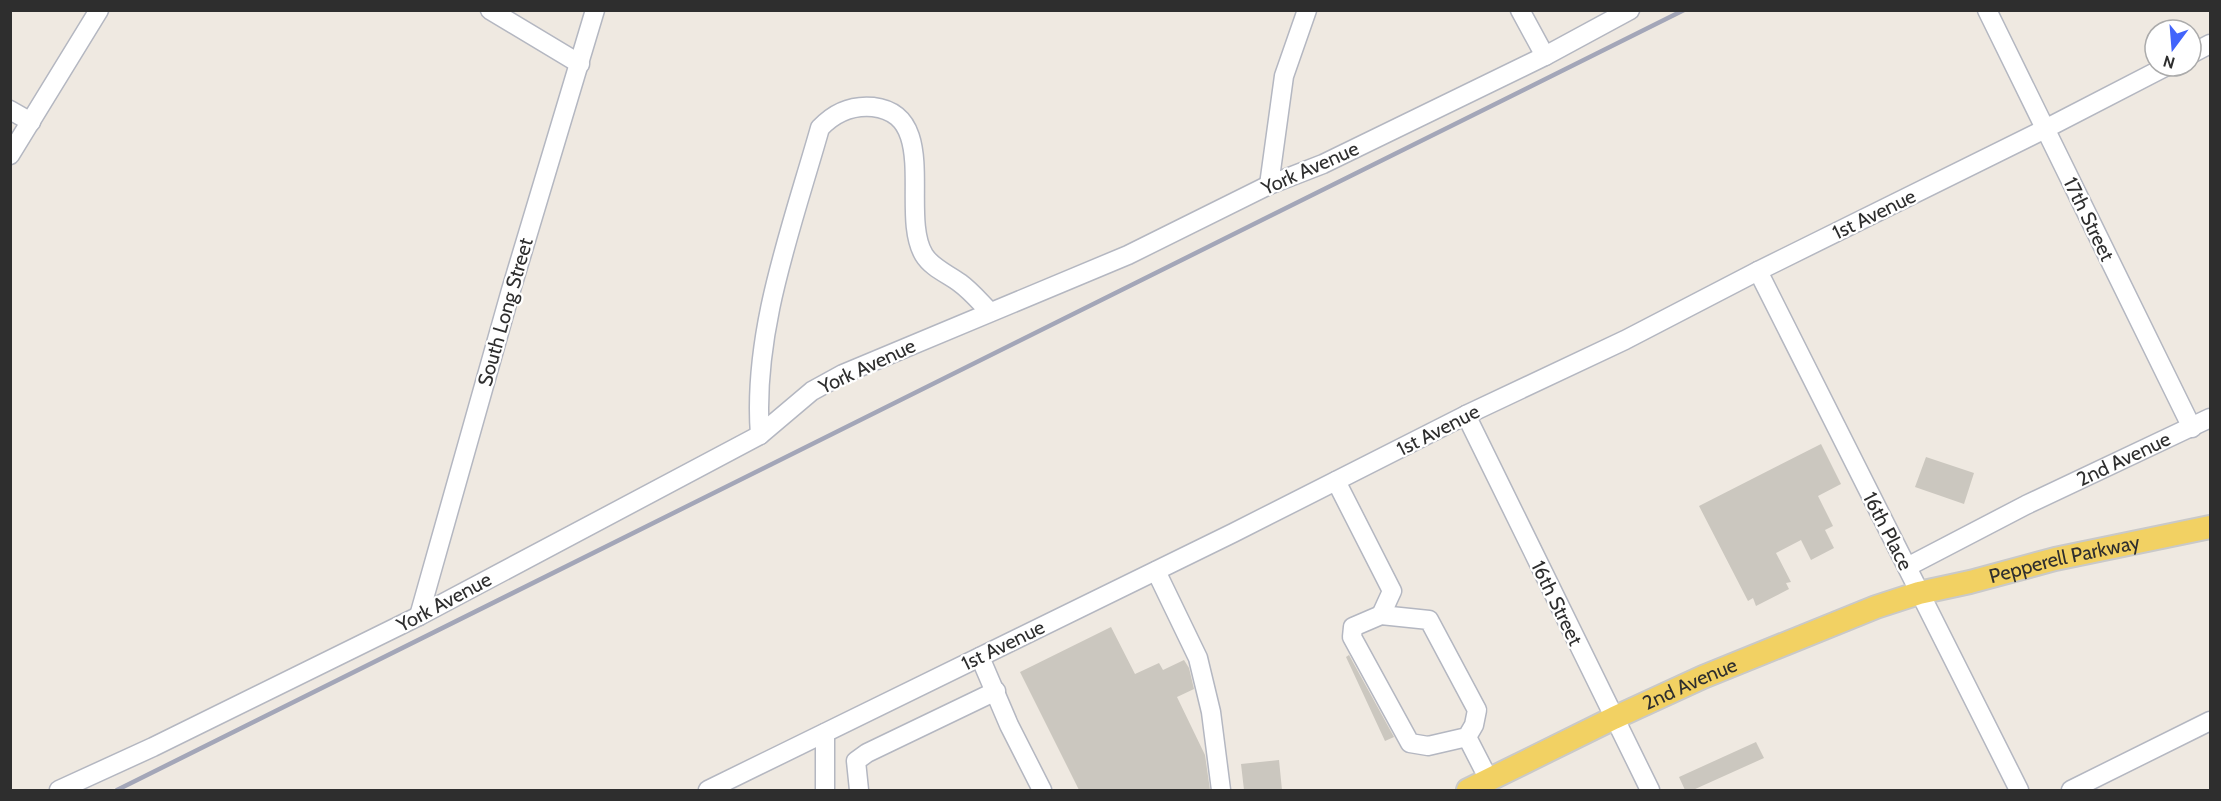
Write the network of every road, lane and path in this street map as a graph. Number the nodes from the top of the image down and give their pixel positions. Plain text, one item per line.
1 (99, 10) edge
2 (490, 10) edge
3 (595, 10) edge
4 (1307, 10) edge
5 (1520, 10) edge
6 (1630, 10) edge
7 (1987, 10) edge
8 (1545, 56) junction
9 (580, 64) junction
10 (2144, 78) edge
11 (10, 110) edge
12 (31, 122) junction
13 (2045, 129) junction
14 (10, 155) edge
15 (1269, 185) junction
16 (1758, 271) junction
17 (990, 312) junction
18 (1466, 415) junction
19 (2211, 418) edge
20 (2192, 428) junction
21 (760, 435) junction
22 (1336, 481) junction
23 (2211, 526) edge
24 (1906, 567) junction
25 (1156, 571) junction
26 (1919, 593) junction
27 (1382, 615) junction
28 (419, 616) junction
29 (980, 657) junction
30 (996, 691) junction
31 (1614, 718) junction
32 (2211, 721) edge
33 (825, 733) junction
34 (1467, 737) junction
35 (1489, 780) junction
36 (59, 790) edge
37 (708, 790) edge
38 (825, 790) edge
39 (859, 790) edge
40 (1042, 790) edge
41 (1221, 790) edge
42 (1468, 790) edge
43 (1650, 790) edge
44 (2019, 790) edge
45 (2071, 790) edge

1 - 12 street
2 - 9 street
3 - 9 street, South Long Street
4 - 15 street
5 - 8 street
6 - 8 street, York Avenue
7 - 13 street, 17th Street
8 - 15 street, York Avenue
9 - 28 street, South Long Street
10 - 13 street, 1st Avenue
11 - 12 street
12 - 14 street
13 - 16 street, 1st Avenue
13 - 20 street, 17th Street
15 - 17 street, York Avenue
16 - 18 street, 1st Avenue
16 - 24 street, 16th Place
17 - 21 street, York Avenue
17 - 21 street
18 - 22 street, 1st Avenue
18 - 31 street, 16th Street
19 - 20 street, 2nd Avenue
20 - 24 street, 2nd Avenue
21 - 28 street, York Avenue
22 - 25 street, 1st Avenue
22 - 27 street
23 - 26 main road, Pepperell Parkway
24 - 26 street, 16th Place
25 - 29 street, 1st Avenue
25 - 41 street
26 - 31 main road, 2nd Avenue
26 - 44 street, 16th Place
27 - 34 street
27 - 34 street
28 - 36 street, York Avenue
29 - 30 street
29 - 33 street, 1st Avenue
30 - 39 street
30 - 40 street
31 - 35 main road, 2nd Avenue
31 - 43 street, 16th Street
32 - 45 street
33 - 37 street, 1st Avenue
33 - 38 street
34 - 35 street
35 - 42 main road, 2nd Avenue

